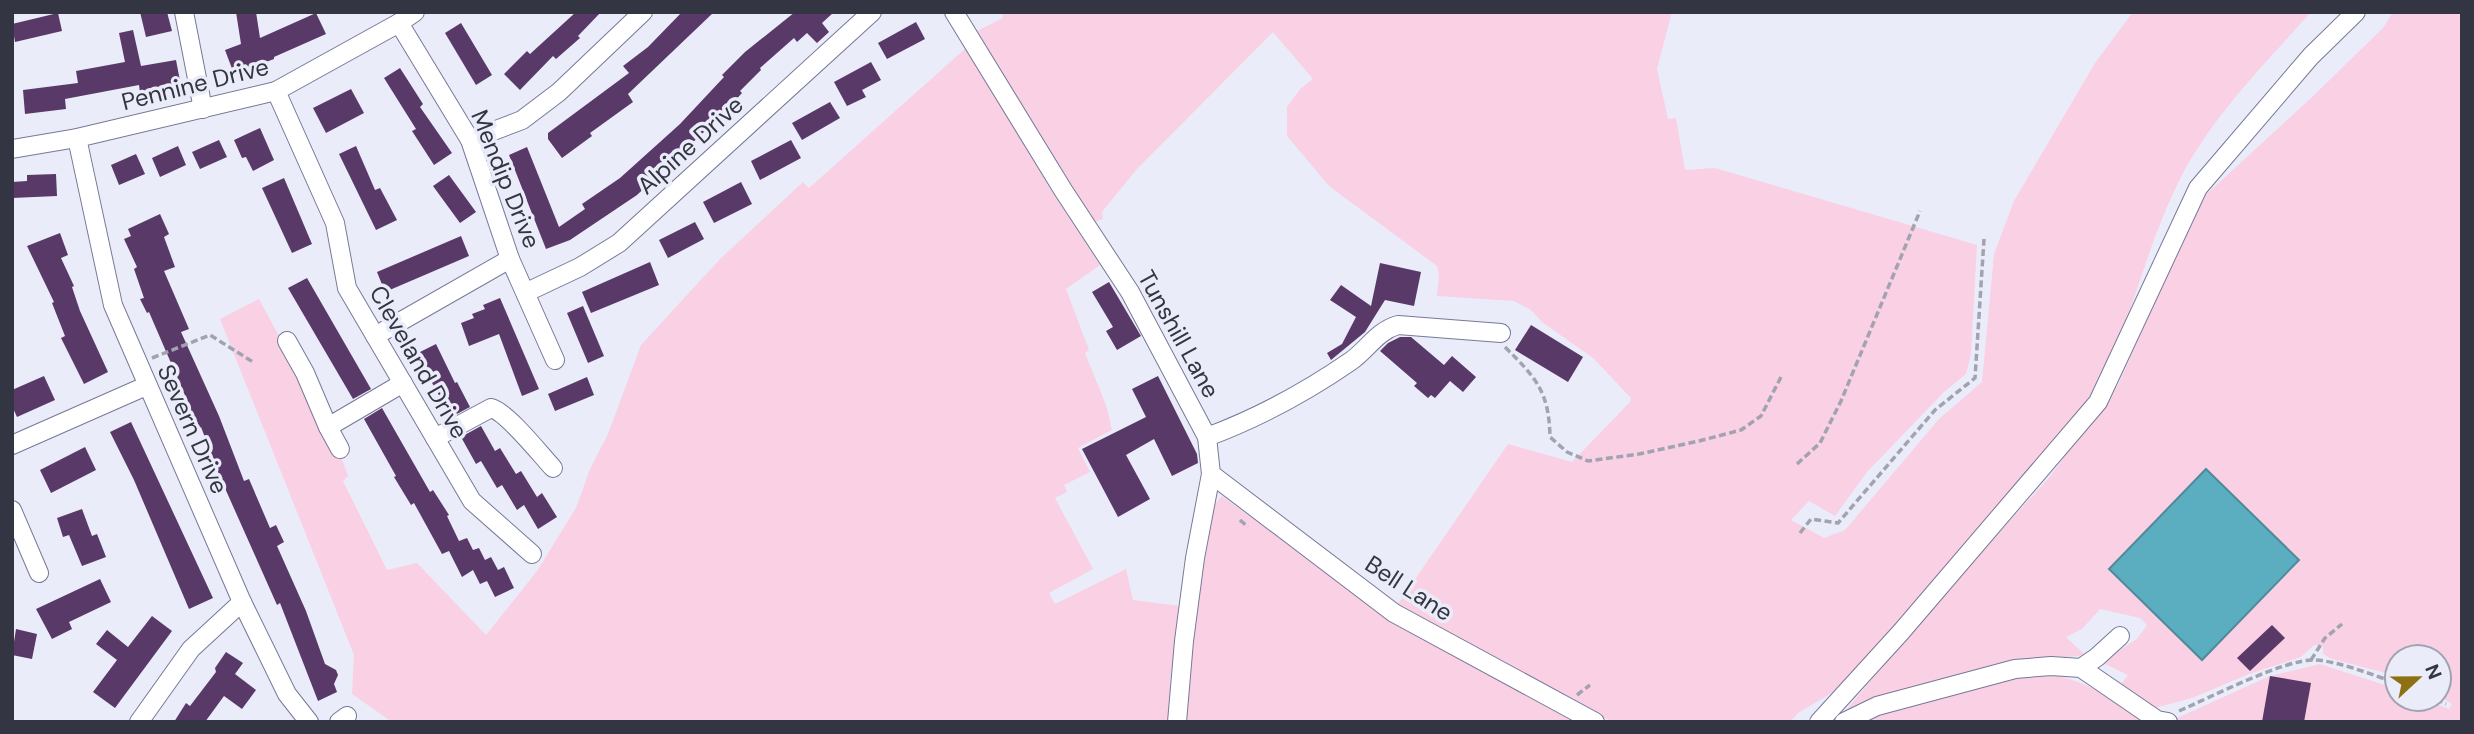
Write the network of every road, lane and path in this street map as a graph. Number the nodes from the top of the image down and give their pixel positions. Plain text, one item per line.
1 (184, 12) edge
2 (415, 12) edge
3 (643, 12) edge
4 (871, 12) edge
5 (954, 12) edge
6 (2356, 12) edge
7 (399, 23) junction
8 (276, 91) junction
9 (204, 109) junction
10 (77, 138) junction
11 (470, 140) junction
12 (12, 149) edge
13 (1920, 211) dead end
14 (1984, 239) dead end
15 (510, 259) junction
16 (527, 292) junction
17 (1496, 333) joint
18 (375, 336) junction
19 (287, 341) dead end
20 (555, 360) dead end
21 (253, 362) dead end
22 (137, 364) junction
23 (1782, 377) dead end
24 (403, 383) junction
25 (146, 386) junction
26 (328, 427) junction
27 (1207, 437) junction
28 (435, 438) junction
29 (12, 445) edge
30 (340, 449) dead end
31 (1797, 464) dead end
32 (553, 468) dead end
33 (1212, 474) junction
34 (12, 510) edge
35 (1800, 533) dead end
36 (532, 554) dead end
37 (39, 573) dead end
38 (242, 602) junction
39 (2342, 624) dead end
40 (2120, 636) dead end
41 (2312, 660) junction
42 (2081, 668) junction
43 (2383, 679) edge
44 (2163, 721) edge
45 (139, 722) edge
46 (309, 722) edge
47 (1177, 722) edge
48 (1595, 722) edge
49 (1819, 722) edge
50 (1844, 722) edge

1 - 9 street
2 - 7 street, Pennine Drive
3 - 11 street
4 - 16 street, Alpine Drive
5 - 27 street, Tunshill Lane
6 - 49 street
7 - 8 street, Pennine Drive
7 - 11 street, Mendip Drive
8 - 9 street, Pennine Drive
8 - 18 street, Cleveland Drive
9 - 10 street, Pennine Drive
10 - 12 street, Pennine Drive
10 - 22 street, Severn Drive
11 - 15 street, Mendip Drive
13 - 31 path
14 - 35 path
15 - 16 street, Mendip Drive
15 - 18 street
16 - 20 street, Mendip Drive
17 - 23 path
17 - 27 street
18 - 24 street, Cleveland Drive
19 - 26 street
21 - 22 path
22 - 25 street, Severn Drive
24 - 26 street
24 - 28 street, Cleveland Drive
25 - 29 street
25 - 38 street, Severn Drive
26 - 30 street
27 - 33 street, Tunshill Lane
28 - 32 street
28 - 36 street, Cleveland Drive
33 - 47 street, Tunshill Lane
33 - 48 street, Bell Lane
34 - 37 street
38 - 45 street
38 - 46 street, Severn Drive
39 - 41 path
40 - 42 street
41 - 43 path
41 - 44 path
42 - 44 street
42 - 50 street

